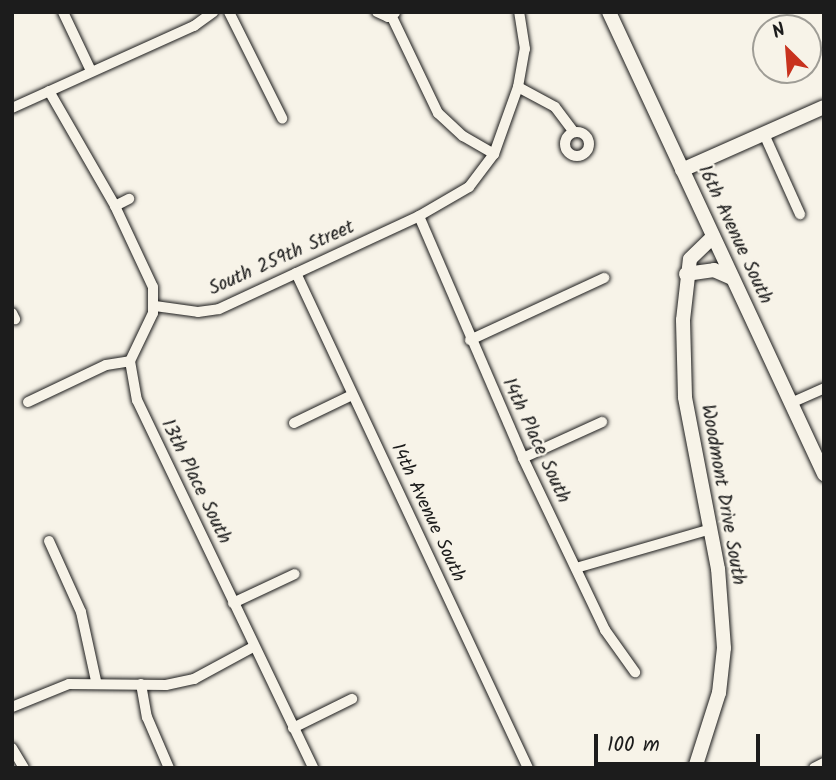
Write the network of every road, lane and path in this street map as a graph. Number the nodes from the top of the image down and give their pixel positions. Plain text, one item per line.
1 (63, 12) edge
2 (213, 12) edge
3 (229, 12) edge
4 (377, 12) edge
5 (519, 12) edge
6 (609, 12) edge
7 (393, 14) edge
8 (91, 71) junction
9 (518, 87) junction
10 (49, 91) junction
11 (824, 107) edge
12 (12, 108) edge
13 (282, 118) dead end
14 (574, 132) dead end
15 (764, 134) junction
16 (494, 154) junction
17 (682, 170) junction
18 (129, 199) dead end
19 (116, 206) junction
20 (800, 214) dead end
21 (419, 216) junction
22 (713, 237) junction
23 (296, 273) junction
24 (686, 274) junction
25 (604, 278) dead end
26 (732, 278) junction
27 (155, 306) junction
28 (470, 340) junction
29 (130, 361) junction
30 (824, 388) edge
31 (352, 395) junction
32 (28, 402) dead end
33 (791, 403) junction
34 (602, 422) dead end
35 (294, 423) dead end
36 (523, 458) junction
37 (824, 474) edge
38 (708, 530) junction
39 (49, 541) dead end
40 (576, 568) junction
41 (295, 574) dead end
42 (233, 603) junction
43 (253, 647) junction
44 (635, 672) dead end
45 (96, 681) junction
46 (141, 684) junction
47 (352, 699) dead end
48 (12, 706) edge
49 (293, 728) junction
50 (12, 748) edge
51 (824, 763) edge
52 (24, 768) edge
53 (169, 768) edge
54 (313, 768) edge
55 (528, 768) edge
56 (695, 768) edge
57 (814, 768) edge

1 - 8 street
2 - 8 street
3 - 13 street
4 - 7 street
5 - 9 street, South 259th Street
6 - 17 main road, 16th Avenue South
7 - 16 street
8 - 10 street
9 - 14 street
9 - 16 street, South 259th Street
10 - 12 street
10 - 19 street
11 - 15 main road
15 - 17 main road
15 - 20 street
16 - 21 street, South 259th Street
17 - 22 main road, 16th Avenue South
18 - 19 street
19 - 27 street
21 - 23 street, South 259th Street
21 - 28 street, 14th Place South
22 - 24 main road, Woodmont Drive South
22 - 26 main road, 16th Avenue South
23 - 27 street, South 259th Street
23 - 31 street, 14th Avenue South
24 - 26 main road
24 - 38 main road, Woodmont Drive South
25 - 28 street
26 - 33 main road, 16th Avenue South
27 - 29 street
28 - 36 street, 14th Place South
29 - 32 street
29 - 42 street, 13th Place South
30 - 33 street
31 - 35 street
31 - 55 street, 14th Avenue South
33 - 37 main road, 16th Avenue South
34 - 36 street
36 - 40 street, 14th Place South
38 - 40 street
38 - 56 main road, Woodmont Drive South
39 - 45 street
40 - 44 street, 14th Place South
41 - 42 street
42 - 43 street, 13th Place South
43 - 46 street
43 - 49 street, 13th Place South
45 - 46 street
45 - 48 street
46 - 53 street
47 - 49 street
49 - 54 street, 13th Place South
50 - 52 street
51 - 57 street

